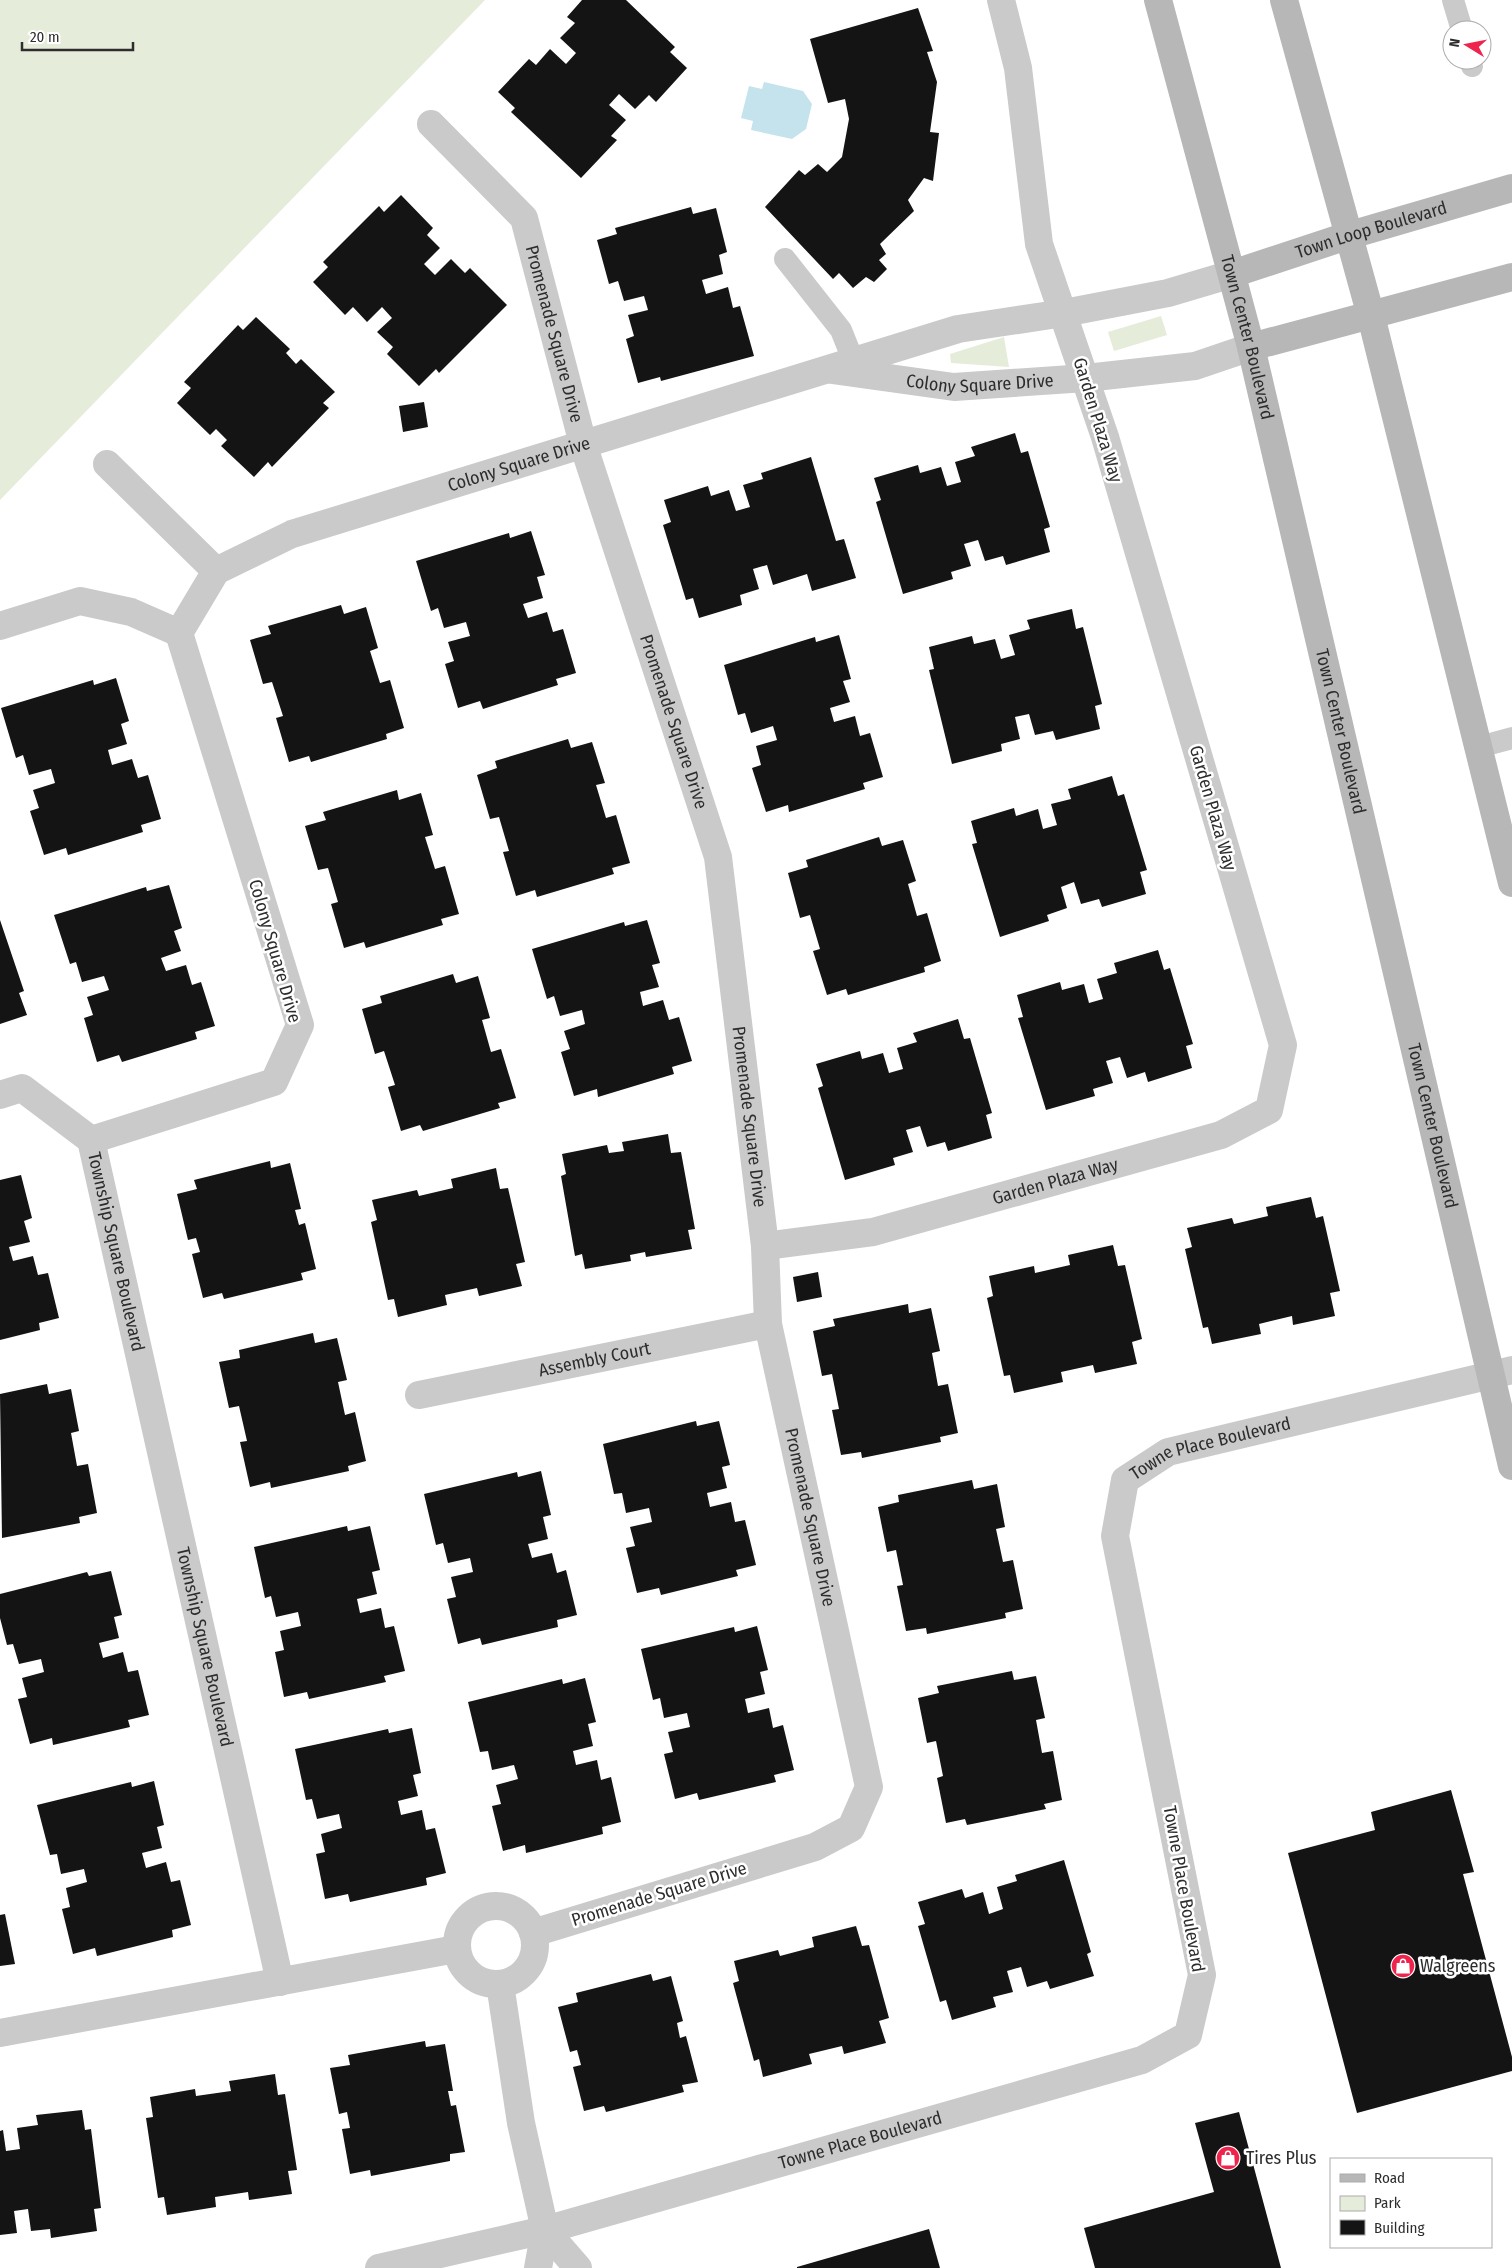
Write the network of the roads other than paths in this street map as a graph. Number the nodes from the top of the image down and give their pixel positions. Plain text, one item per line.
1 (1001, 0) edge
2 (1158, 0) edge
3 (1284, 0) edge
4 (1454, 0) edge
5 (1459, 20) edge
6 (431, 124) dead end
7 (1512, 188) edge
8 (1348, 236) junction
9 (785, 259) dead end
10 (1232, 274) junction
11 (1512, 277) edge
12 (1064, 313) junction
13 (1371, 316) junction
14 (1251, 347) junction
15 (853, 360) junction
16 (826, 369) junction
17 (1086, 378) junction
18 (583, 444) junction
19 (107, 464) dead end
20 (216, 571) junction
21 (0, 626) edge
22 (179, 633) junction
23 (1512, 738) edge
24 (1479, 747) junction
25 (1512, 884) edge
26 (0, 1094) edge
27 (91, 1140) junction
28 (764, 1246) junction
29 (768, 1324) junction
30 (1501, 1372) edge
31 (419, 1395) dead end
32 (1512, 1466) edge
33 (533, 1933) junction
34 (456, 1949) junction
35 (280, 1982) junction
36 (500, 1984) junction
37 (0, 2033) edge
38 (544, 2230) junction
39 (379, 2268) edge
40 (538, 2268) edge
41 (578, 2268) edge

1 - 12 street, Garden Plaza Way
2 - 10 main road, Town Center Boulevard
3 - 8 main road
4 - 5 lane
6 - 18 street, Promenade Square Drive
7 - 8 main road, Town Loop Boulevard
8 - 10 main road, Town Loop Boulevard
8 - 13 main road
9 - 15 lane
10 - 12 street, Colony Square Drive
10 - 14 main road, Town Center Boulevard
11 - 13 main road
12 - 15 street, Colony Square Drive
12 - 17 street, Garden Plaza Way
13 - 14 main road
13 - 24 main road
14 - 17 street, Colony Square Drive
14 - 30 main road, Town Center Boulevard
15 - 16 street, Colony Square Drive
16 - 17 street, Colony Square Drive
16 - 18 street, Colony Square Drive
17 - 28 street, Garden Plaza Way
18 - 20 street, Colony Square Drive
18 - 28 street, Promenade Square Drive
19 - 20 street
20 - 22 street
21 - 22 street
22 - 27 street, Colony Square Drive
23 - 24 lane
24 - 25 main road
26 - 27 street, Township Square Boulevard
27 - 35 street, Township Square Boulevard
28 - 29 street, Promenade Square Drive
29 - 31 street, Assembly Court
29 - 33 street, Promenade Square Drive
30 - 32 main road, Town Center Boulevard
30 - 38 street, Towne Place Boulevard
33 - 34 street
33 - 36 street
34 - 35 street
34 - 36 street
35 - 37 street
36 - 38 street
38 - 39 street, Towne Place Boulevard
38 - 40 street
38 - 41 street

